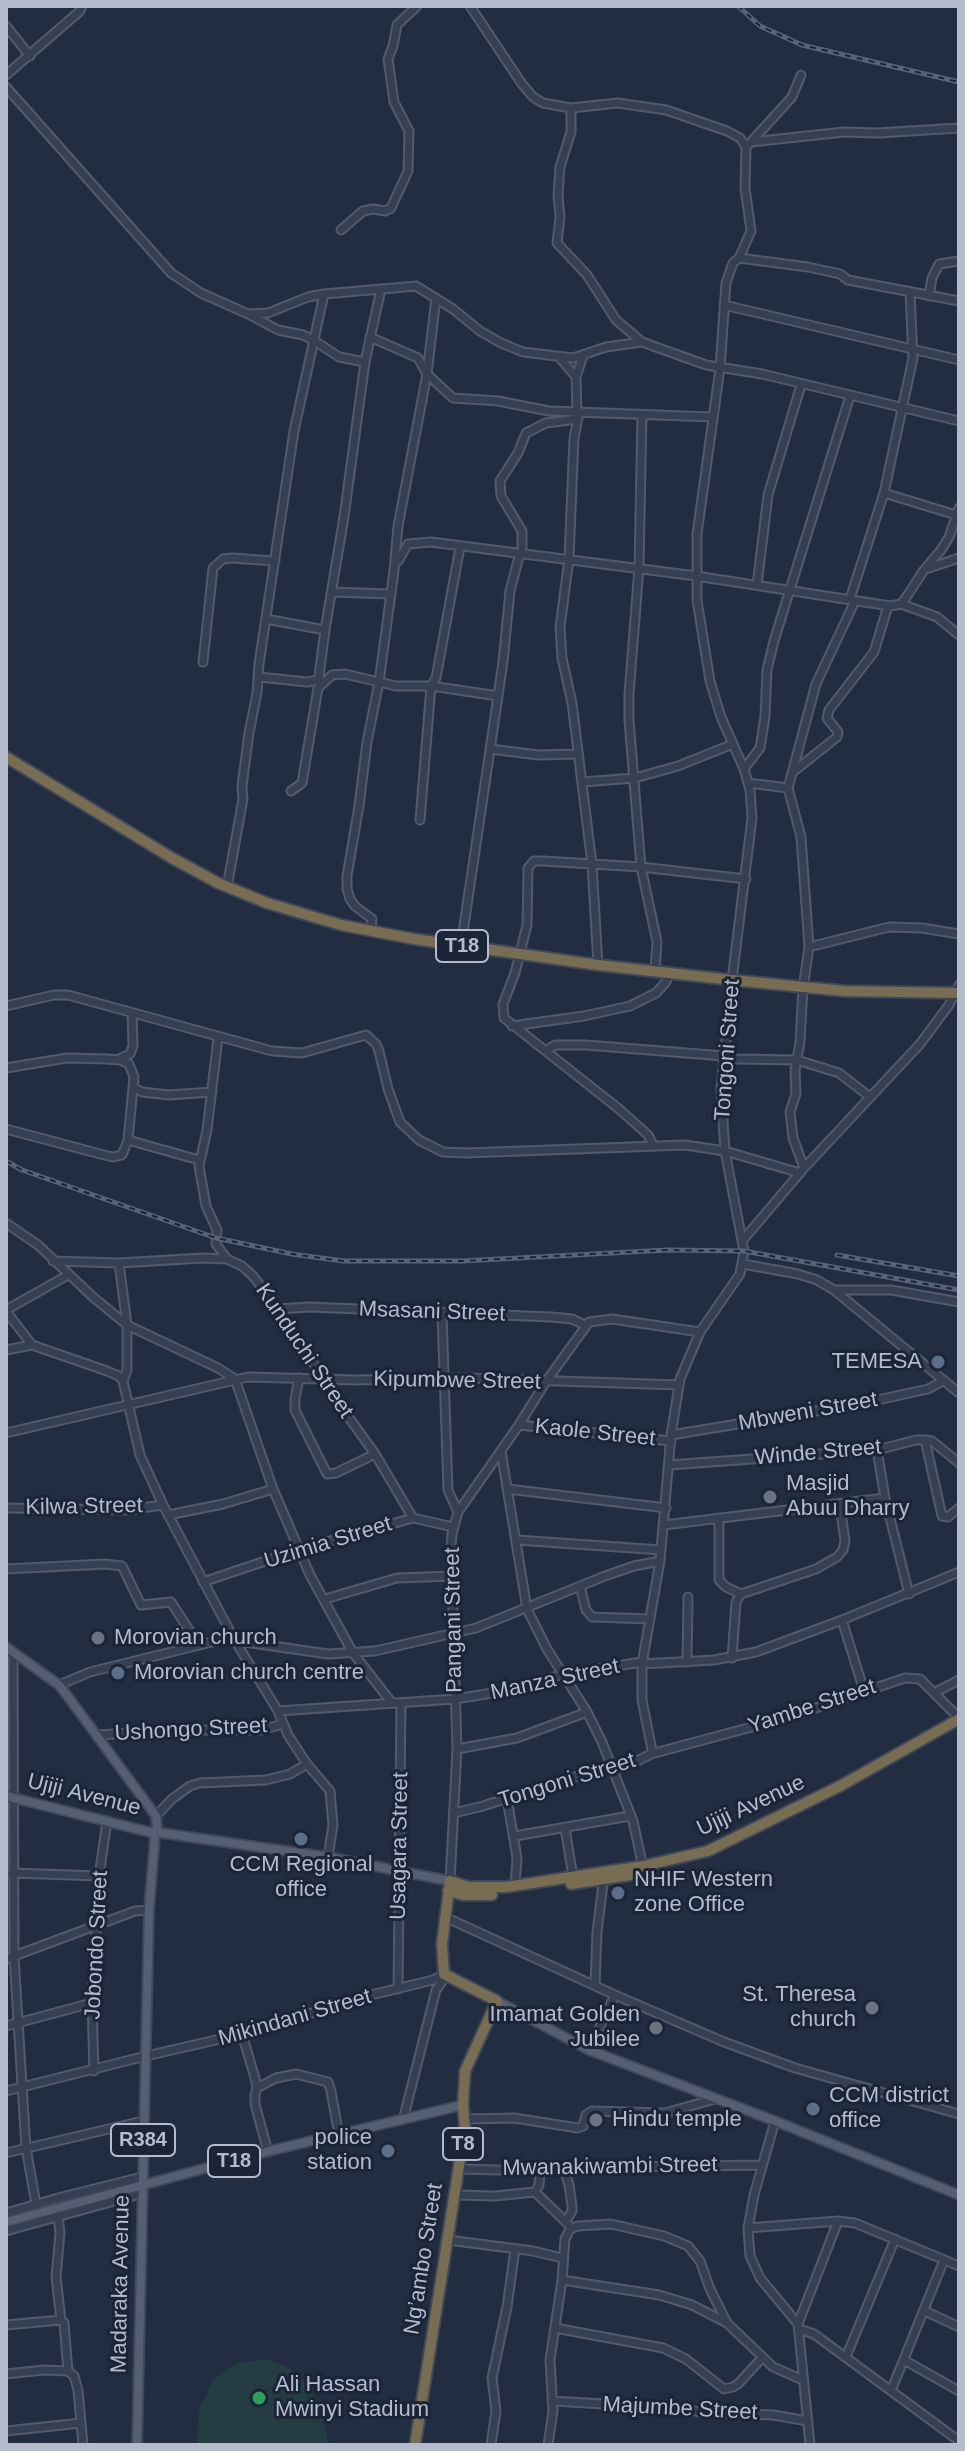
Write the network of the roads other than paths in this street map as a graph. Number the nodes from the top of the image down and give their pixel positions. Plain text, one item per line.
1 (82, 6) edge
2 (417, 6) edge
3 (470, 6) edge
4 (6, 26) edge
5 (30, 56) junction
6 (6, 75) edge
7 (801, 75) dead end
8 (6, 87) edge
9 (571, 108) junction
10 (959, 128) edge
11 (748, 144) junction
12 (341, 230) dead end
13 (739, 258) junction
14 (959, 261) edge
15 (381, 289) junction
16 (910, 293) junction
17 (324, 294) junction
18 (929, 296) junction
19 (436, 298) junction
20 (959, 301) edge
21 (724, 305) junction
22 (248, 314) junction
23 (370, 337) junction
24 (315, 341) junction
25 (642, 342) junction
26 (914, 348) junction
27 (583, 356) junction
28 (560, 358) junction
29 (959, 360) edge
30 (365, 362) junction
31 (720, 368) junction
32 (427, 374) junction
33 (576, 377) junction
34 (801, 385) junction
35 (850, 396) junction
36 (902, 407) junction
37 (578, 415) junction
38 (642, 415) junction
39 (712, 417) junction
40 (959, 421) edge
41 (884, 493) junction
42 (958, 511) edge
43 (460, 547) junction
44 (521, 553) junction
45 (959, 558) edge
46 (569, 559) junction
47 (275, 561) junction
48 (639, 568) junction
49 (924, 570) junction
50 (394, 571) junction
51 (696, 576) junction
52 (757, 585) junction
53 (332, 592) junction
54 (788, 592) junction
55 (389, 594) junction
56 (853, 600) junction
57 (901, 604) junction
58 (888, 606) junction
59 (266, 619) junction
60 (325, 630) junction
61 (959, 635) edge
62 (203, 662) dead end
63 (259, 677) junction
64 (320, 682) junction
65 (379, 682) junction
66 (431, 686) junction
67 (498, 696) junction
68 (733, 744) junction
69 (490, 749) junction
70 (578, 754) junction
71 (6, 757) edge
72 (744, 769) junction
73 (791, 774) junction
74 (635, 778) junction
75 (582, 782) junction
76 (748, 783) junction
77 (788, 788) junction
78 (291, 791) dead end
79 (420, 820) dead end
80 (592, 864) junction
81 (641, 867) junction
82 (746, 879) junction
83 (227, 887) junction
84 (371, 932) junction
85 (959, 934) edge
86 (461, 946) junction
87 (809, 947) junction
88 (519, 952) junction
89 (598, 965) junction
90 (655, 970) junction
91 (669, 972) junction
92 (732, 980) junction
93 (803, 988) junction
94 (958, 990) edge
95 (6, 1006) edge
96 (132, 1013) junction
97 (512, 1026) junction
98 (218, 1038) junction
99 (546, 1051) junction
100 (724, 1056) junction
101 (117, 1059) junction
102 (797, 1060) junction
103 (6, 1068) edge
104 (133, 1087) junction
105 (212, 1092) junction
106 (870, 1097) junction
107 (6, 1129) edge
108 (128, 1140) junction
109 (653, 1145) junction
110 (725, 1151) junction
111 (199, 1160) junction
112 (802, 1170) junction
113 (6, 1223) edge
114 (743, 1240) junction
115 (227, 1259) junction
116 (53, 1261) junction
117 (119, 1263) junction
118 (743, 1264) junction
119 (68, 1275) junction
120 (834, 1290) junction
121 (959, 1302) edge
122 (296, 1308) junction
123 (278, 1309) junction
124 (6, 1310) edge
125 (442, 1314) junction
126 (285, 1320) junction
127 (127, 1325) junction
128 (585, 1325) junction
129 (700, 1332) junction
130 (32, 1345) junction
131 (6, 1350) edge
132 (299, 1378) junction
133 (235, 1379) junction
134 (323, 1379) junction
135 (445, 1379) junction
136 (123, 1381) junction
137 (943, 1381) junction
138 (545, 1383) junction
139 (679, 1385) junction
140 (959, 1393) edge
141 (129, 1406) junction
142 (519, 1425) junction
143 (6, 1433) edge
144 (671, 1438) junction
145 (925, 1440) junction
146 (877, 1450) junction
147 (501, 1451) junction
148 (375, 1454) junction
149 (959, 1463) edge
150 (669, 1465) junction
151 (273, 1489) junction
152 (508, 1489) junction
153 (885, 1498) junction
154 (163, 1505) junction
155 (840, 1505) junction
156 (6, 1508) edge
157 (666, 1508) junction
158 (959, 1508) edge
159 (458, 1512) junction
160 (168, 1515) junction
161 (413, 1518) junction
162 (719, 1518) junction
163 (664, 1525) junction
164 (453, 1527) junction
165 (517, 1540) junction
166 (298, 1550) junction
167 (661, 1550) junction
168 (660, 1561) junction
169 (6, 1569) edge
170 (959, 1572) edge
171 (453, 1576) junction
172 (203, 1582) junction
173 (580, 1586) junction
174 (741, 1594) junction
175 (909, 1594) junction
176 (688, 1597) dead end
177 (325, 1599) junction
178 (527, 1609) junction
179 (650, 1619) junction
180 (842, 1620) junction
181 (455, 1632) junction
182 (234, 1639) junction
183 (198, 1644) junction
184 (9, 1650) edge
185 (353, 1653) junction
186 (732, 1658) junction
187 (687, 1662) junction
188 (642, 1663) junction
189 (564, 1674) junction
190 (959, 1680) edge
191 (59, 1685) junction
192 (864, 1691) junction
193 (934, 1693) junction
194 (455, 1699) junction
195 (397, 1703) junction
196 (278, 1711) junction
197 (8, 1712) edge
198 (587, 1712) junction
199 (959, 1718) edge
200 (283, 1724) junction
201 (98, 1735) junction
202 (457, 1749) junction
203 (651, 1754) junction
204 (307, 1764) junction
205 (612, 1768) junction
206 (9, 1797) edge
207 (507, 1799) junction
208 (454, 1813) junction
209 (156, 1816) junction
210 (630, 1816) junction
211 (107, 1821) junction
212 (565, 1828) junction
213 (157, 1832) junction
214 (515, 1836) junction
215 (328, 1857) junction
216 (643, 1869) junction
217 (400, 1870) junction
218 (10, 1875) edge
219 (604, 1875) junction
220 (99, 1876) junction
221 (573, 1877) junction
222 (449, 1886) junction
223 (515, 1886) junction
224 (463, 1895) junction
225 (446, 1903) junction
226 (149, 1910) junction
227 (445, 1917) junction
228 (97, 1924) junction
229 (10, 1958) edge
230 (445, 1975) junction
231 (595, 1985) junction
232 (398, 1989) junction
233 (615, 1995) junction
234 (497, 2001) junction
235 (92, 2003) junction
236 (17, 2023) junction
237 (6, 2026) edge
238 (242, 2034) junction
239 (589, 2050) junction
240 (146, 2056) junction
241 (94, 2071) junction
242 (22, 2088) junction
243 (257, 2088) junction
244 (6, 2091) edge
245 (715, 2099) junction
246 (463, 2105) junction
247 (959, 2114) edge
248 (465, 2119) junction
249 (403, 2120) junction
250 (143, 2121) junction
251 (775, 2121) junction
252 (339, 2136) junction
253 (26, 2148) junction
254 (268, 2152) junction
255 (6, 2153) edge
256 (762, 2165) junction
257 (458, 2169) junction
258 (564, 2169) junction
259 (540, 2171) junction
260 (142, 2185) junction
261 (535, 2192) junction
262 (454, 2195) junction
263 (959, 2195) edge
264 (36, 2204) junction
265 (57, 2212) junction
266 (6, 2213) edge
267 (838, 2221) junction
268 (6, 2222) edge
269 (568, 2225) junction
270 (748, 2228) junction
271 (6, 2231) edge
272 (895, 2239) junction
273 (448, 2240) junction
274 (515, 2249) junction
275 (562, 2258) junction
276 (944, 2260) junction
277 (959, 2266) edge
278 (562, 2280) junction
279 (925, 2311) junction
280 (61, 2320) junction
281 (727, 2323) junction
282 (6, 2325) edge
283 (799, 2327) junction
284 (959, 2327) edge
285 (555, 2328) junction
286 (846, 2357) junction
287 (762, 2358) junction
288 (904, 2360) junction
289 (68, 2371) junction
290 (6, 2374) edge
291 (803, 2380) junction
292 (891, 2391) junction
293 (959, 2391) edge
294 (552, 2401) junction
295 (808, 2421) junction
296 (81, 2423) junction
297 (959, 2428) edge
298 (6, 2431) edge
299 (956, 2439) edge
300 (83, 2445) edge
301 (137, 2445) edge
302 (415, 2445) edge
303 (491, 2445) edge
304 (548, 2445) edge
305 (810, 2445) edge

1 - 5 street
2 - 12 street
3 - 9 street
4 - 5 street
5 - 6 street
7 - 11 street
8 - 22 street
9 - 11 street
9 - 25 street
10 - 11 street
11 - 13 street, Tongoni Street
13 - 16 street
13 - 21 street, Tongoni Street
14 - 18 street
15 - 17 street
15 - 19 street
15 - 23 street
16 - 18 street
16 - 26 street
17 - 22 street
17 - 24 street
18 - 20 street
19 - 28 street
19 - 32 street
21 - 26 street
21 - 31 street, Tongoni Street
22 - 24 street
23 - 30 street
23 - 32 street
24 - 30 street
24 - 47 street
25 - 27 street
25 - 31 street
26 - 29 street
26 - 36 street
27 - 28 street
27 - 33 street
28 - 33 street
30 - 53 street
31 - 34 street
31 - 39 street, Tongoni Street
32 - 37 street
32 - 50 street
33 - 37 street
34 - 35 street
34 - 52 street
35 - 36 street
35 - 54 street
36 - 40 street
36 - 41 street
37 - 38 street
37 - 44 street
37 - 46 street
38 - 39 street
38 - 48 street
39 - 51 street, Tongoni Street
41 - 42 street
41 - 56 street
42 - 49 street
43 - 44 street
43 - 50 street
43 - 66 street
44 - 46 street
44 - 67 street
45 - 49 street
46 - 48 street
46 - 70 street
47 - 59 street
47 - 62 street
48 - 51 street
48 - 74 street
49 - 57 street
50 - 55 street
51 - 52 street
51 - 68 street, Tongoni Street
52 - 54 street
53 - 55 street
53 - 60 street
54 - 56 street
54 - 72 street
55 - 65 street
56 - 58 street
56 - 73 street
57 - 58 street
57 - 61 street
58 - 73 street
59 - 60 street
59 - 63 street
60 - 64 street
63 - 64 street
63 - 83 street
64 - 65 street
64 - 78 street
65 - 66 street
65 - 84 street
66 - 67 street
66 - 79 street
67 - 69 street
68 - 72 street, Tongoni Street
68 - 74 street
69 - 70 street
69 - 86 street
70 - 75 street
71 - 83 highway, T18
72 - 76 street, Tongoni Street
73 - 77 street
74 - 75 street
74 - 81 street
75 - 80 street
76 - 77 street
76 - 82 street, Tongoni Street
77 - 87 street
80 - 81 street
80 - 88 street
80 - 89 street
81 - 82 street
81 - 90 street
82 - 92 street, Tongoni Street
83 - 84 highway, T18
84 - 86 highway, T18
85 - 87 street
86 - 88 highway, T18
87 - 93 street
88 - 89 highway, T18
88 - 97 street
89 - 90 highway, T18
90 - 91 highway, T18
91 - 92 highway, T18
91 - 97 street
92 - 93 highway, T18
92 - 100 street, Tongoni Street
93 - 94 highway, T18
93 - 102 street
94 - 106 street
95 - 96 street
96 - 98 street
96 - 101 street
97 - 99 street
98 - 105 street
98 - 109 street
99 - 100 street
99 - 109 street
100 - 102 street
100 - 110 street, Tongoni Street
101 - 103 street
101 - 104 street
102 - 106 street
102 - 112 street
104 - 105 street
104 - 108 street
105 - 111 street
106 - 112 street
107 - 108 street
108 - 111 street
109 - 110 street
110 - 112 street
110 - 114 street, Tongoni Street
111 - 115 street
112 - 114 street
113 - 116 street
114 - 118 street, Tongoni Street
115 - 117 street
115 - 123 street, Kunduchi Street
116 - 117 street
116 - 119 street
117 - 127 street
118 - 120 street
118 - 129 street, Tongoni Street
119 - 124 street
119 - 127 street
120 - 121 street
120 - 137 street
122 - 123 street, Msasani Street
122 - 125 street, Msasani Street
122 - 126 street
123 - 126 street, Kunduchi Street
124 - 130 street
125 - 128 street, Msasani Street
125 - 135 street
126 - 134 street, Kunduchi Street
127 - 133 street
127 - 136 street
128 - 129 street
128 - 138 street, Pangani Street
129 - 139 street, Tongoni Street
130 - 131 street
130 - 136 street
132 - 133 street, Kipumbwe Street
132 - 134 street, Kipumbwe Street
132 - 148 street
133 - 141 street, Kipumbwe Street
133 - 151 street
134 - 135 street, Kipumbwe Street
134 - 148 street, Kunduchi Street
135 - 138 street, Kipumbwe Street
135 - 159 street
136 - 141 street
137 - 140 street
137 - 144 street, Mbweni Street
138 - 139 street, Kipumbwe Street
138 - 142 street, Pangani Street
139 - 144 street, Tongoni Street
141 - 143 street, Kipumbwe Street
141 - 154 street
142 - 144 street, Kaole Street
142 - 147 street, Pangani Street
144 - 150 street, Tongoni Street
145 - 146 street, Winde Street
145 - 149 street
145 - 158 street
146 - 150 street, Winde Street
146 - 153 street
147 - 152 street
147 - 159 street, Pangani Street
148 - 161 street, Kunduchi Street
150 - 157 street, Tongoni Street
151 - 160 street
151 - 166 street
152 - 157 street
152 - 165 street
153 - 155 street
153 - 175 street
154 - 156 street, Kilwa Street
154 - 160 street
155 - 162 street
155 - 174 street
157 - 163 street, Tongoni Street
159 - 164 street, Pangani Street
160 - 172 street
161 - 164 street, Uzimia Street
161 - 166 street, Uzimia Street
162 - 163 street
162 - 174 street
163 - 167 street, Tongoni Street
164 - 171 street, Pangani Street
165 - 167 street
165 - 178 street
166 - 172 street, Uzimia Street
166 - 177 street
167 - 168 street, Tongoni Street
168 - 173 street
168 - 179 street, Tongoni Street
169 - 183 street
170 - 175 street, Manza Street
171 - 177 street
171 - 181 street, Pangani Street
172 - 182 street
173 - 178 street
173 - 179 street
174 - 186 street
175 - 180 street, Manza Street
176 - 187 street
177 - 185 street
178 - 181 street
178 - 189 street
179 - 188 street, Tongoni Street
180 - 186 street, Manza Street
180 - 192 street
181 - 185 street
181 - 194 street, Pangani Street
182 - 183 street
182 - 185 street
182 - 196 street
183 - 191 street
184 - 191 main road
184 - 197 street
185 - 195 street
186 - 187 street, Manza Street
187 - 188 street, Manza Street
188 - 189 street, Manza Street
188 - 203 street, Tongoni Street
189 - 194 street, Manza Street
189 - 198 street
190 - 193 street
191 - 201 main road
192 - 193 street, Yambe Street
192 - 203 street, Yambe Street
193 - 199 street, Yambe Street
194 - 195 street, Manza Street
194 - 202 street, Pangani Street
195 - 196 street, Manza Street
195 - 217 street, Usagara Street
196 - 200 street
197 - 206 street
198 - 202 street
198 - 205 street
199 - 216 highway, Ujiji Avenue
200 - 201 street, Ushongo Street
200 - 204 street
201 - 209 main road
202 - 208 street, Pangani Street
203 - 205 street, Tongoni Street
204 - 209 street
204 - 215 street
205 - 207 street, Tongoni Street
205 - 210 street
206 - 211 main road, Ujiji Avenue
206 - 218 street
207 - 208 street, Tongoni Street
207 - 214 street
208 - 222 street, Pangani Street
209 - 213 main road, Madaraka Avenue / R384
210 - 212 street
210 - 216 street
211 - 213 main road, Ujiji Avenue
211 - 220 street, Jobondo Street
212 - 214 street
212 - 221 street
213 - 215 main road, Ujiji Avenue
213 - 226 main road, Madaraka Avenue / R384
214 - 223 street
215 - 217 main road, Ujiji Avenue
216 - 219 highway, Ujiji Avenue
217 - 222 main road, Ujiji Avenue
217 - 232 street, Usagara Street
218 - 220 street
218 - 229 street
219 - 221 highway, Ujiji Avenue
219 - 224 highway
219 - 231 street
220 - 228 street, Jobondo Street
221 - 223 highway, Ujiji Avenue
222 - 223 highway, Ujiji Avenue
222 - 224 highway
222 - 225 highway
224 - 225 highway
225 - 227 highway
226 - 228 street
226 - 240 main road, Madaraka Avenue / R384
227 - 230 highway
227 - 231 street
228 - 229 street
228 - 235 street, Jobondo Street
229 - 236 street
230 - 232 street, Mikindani Street
230 - 234 highway
230 - 249 street
231 - 233 street
232 - 238 street, Mikindani Street
233 - 239 street
233 - 247 street
234 - 239 main road
234 - 246 highway, Ng’ambo Street / T8
235 - 236 street
235 - 241 street, Jobondo Street
236 - 237 street
236 - 242 street
238 - 240 street, Mikindani Street
238 - 243 street
239 - 245 main road
240 - 241 street, Mikindani Street
240 - 250 main road, Madaraka Avenue / R384
241 - 242 street, Mikindani Street
242 - 244 street, Mikindani Street
242 - 253 street
243 - 252 street
243 - 254 street
245 - 248 street
245 - 251 main road
246 - 248 highway, Ng’ambo Street / T8
246 - 249 main road, T18
248 - 257 highway, Ng’ambo Street / T8
249 - 252 main road, T18
250 - 253 street
250 - 260 main road, Madaraka Avenue / R384
251 - 256 street
251 - 263 main road
252 - 254 main road, T18
253 - 255 street
253 - 264 street
254 - 260 main road, T18
256 - 258 street, Mwanakiwambi Street
256 - 270 street
257 - 259 street, Mwanakiwambi Street
257 - 262 highway, Ng’ambo Street / T8
258 - 259 street, Mwanakiwambi Street
258 - 269 street
259 - 261 street
260 - 264 street
260 - 265 main road, T18
260 - 301 main road, Madaraka Avenue / R384
261 - 262 street
261 - 269 street
262 - 273 highway, Ng’ambo Street / T8
264 - 266 street
265 - 268 main road, T18
265 - 271 street
265 - 280 street
267 - 270 street
267 - 272 street
267 - 283 street
269 - 275 street
269 - 281 street
270 - 283 street
272 - 276 street
272 - 286 street
273 - 274 street
273 - 302 highway, Ng’ambo Street / T8
274 - 275 street
274 - 303 street
275 - 278 street
276 - 277 street
276 - 279 street
278 - 281 street
278 - 285 street
279 - 284 street
279 - 288 street
280 - 282 street
280 - 289 street
281 - 287 street
283 - 286 street
283 - 291 street
285 - 287 street
285 - 294 street
286 - 292 street
287 - 291 street
288 - 292 street
288 - 293 street
289 - 290 street
289 - 296 street
291 - 295 street
292 - 299 street
294 - 295 street, Majumbe Street
294 - 304 street
295 - 305 street
296 - 298 street
296 - 300 street
297 - 299 street

